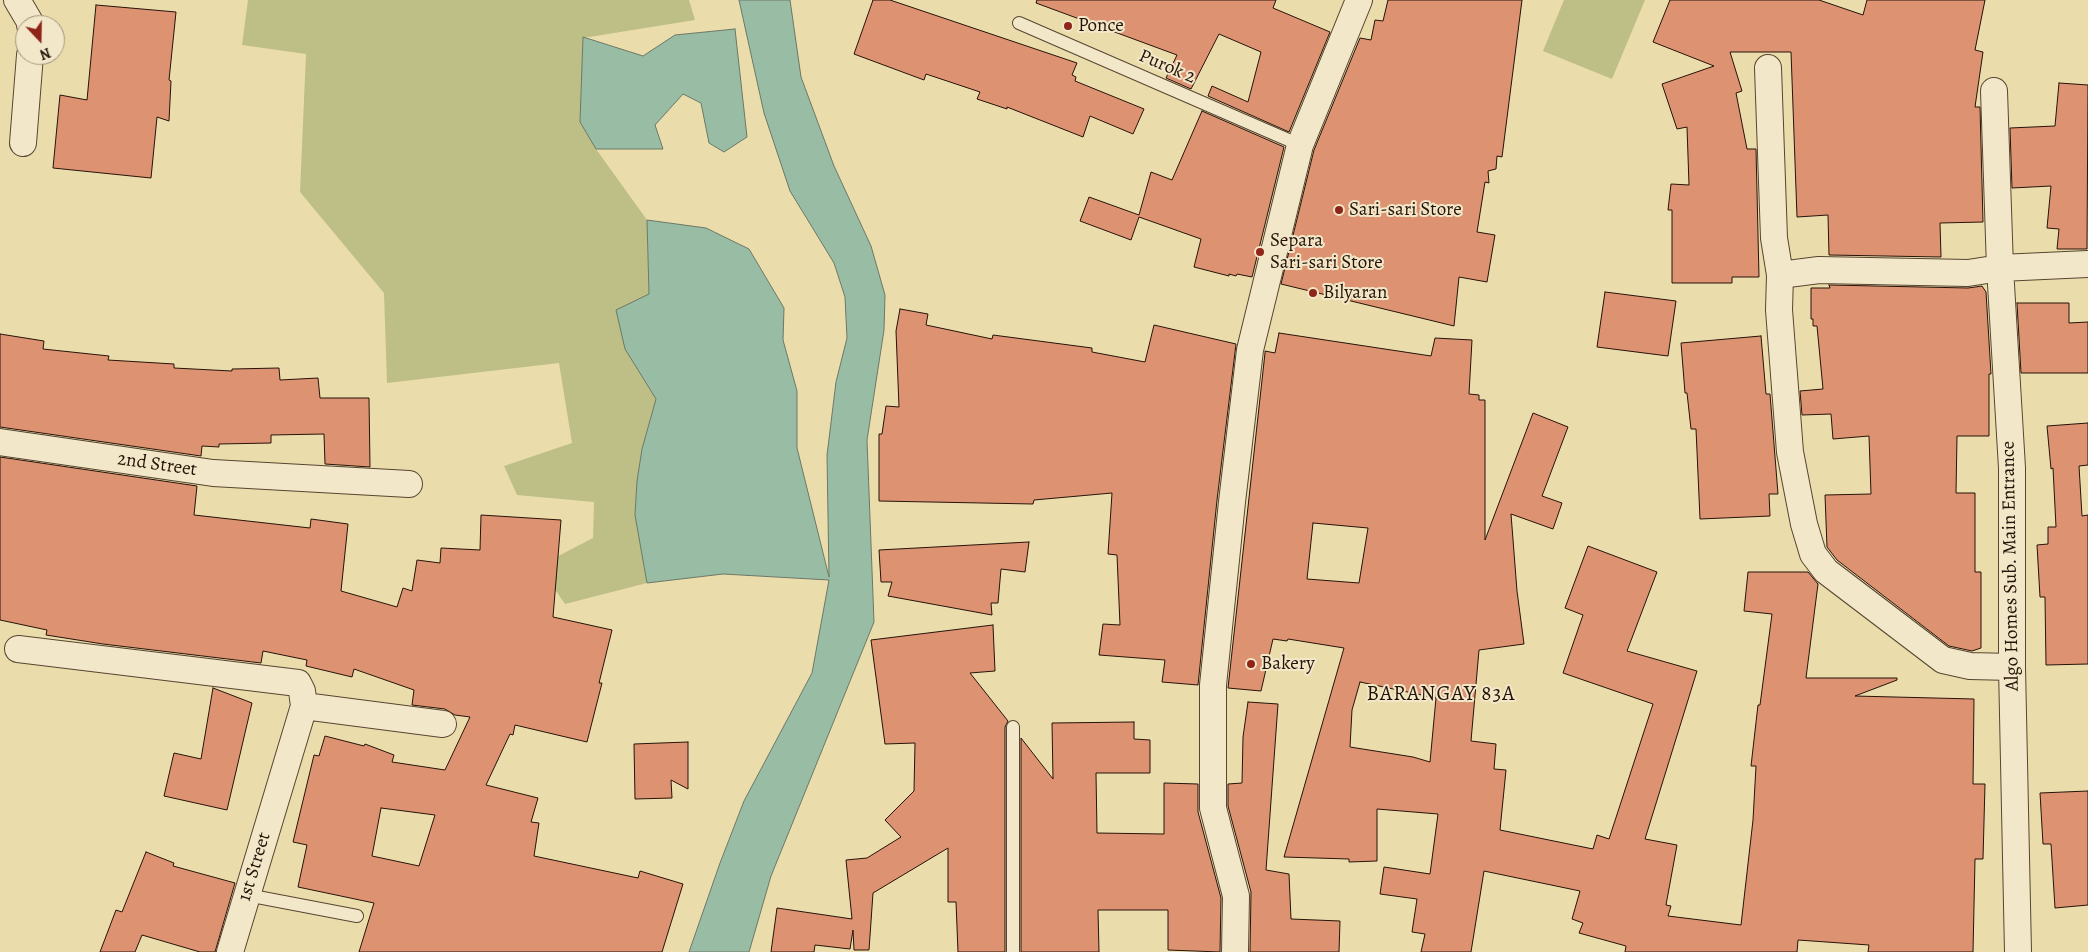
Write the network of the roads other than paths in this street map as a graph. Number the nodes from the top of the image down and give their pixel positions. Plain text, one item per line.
1 (17, 0) edge
2 (1359, 0) edge
3 (26, 15) edge
4 (1019, 23) dead end
5 (29, 65) edge
6 (1768, 68) dead end
7 (1994, 91) dead end
8 (23, 143) dead end
9 (1300, 145) junction
10 (2088, 264) edge
11 (2000, 268) junction
12 (1780, 275) junction
13 (0, 442) edge
14 (409, 484) dead end
15 (18, 649) dead end
16 (2012, 666) junction
17 (304, 706) junction
18 (444, 724) dead end
19 (1013, 727) dead end
20 (247, 895) junction
21 (356, 916) dead end
22 (230, 952) edge
23 (1014, 952) edge
24 (1235, 952) edge
25 (2018, 952) edge

1 - 3 street
2 - 9 street
4 - 9 lane, Purok 2
5 - 8 street
6 - 12 street
7 - 11 street, Algo Homes Sub. Main Entrance
9 - 24 street
10 - 11 street
11 - 12 street
11 - 16 street, Algo Homes Sub. Main Entrance
12 - 16 street
13 - 14 street, 2nd Street
15 - 17 street
16 - 25 street, Algo Homes Sub. Main Entrance
17 - 18 street
17 - 20 street, 1st Street
19 - 23 lane
20 - 21 lane
20 - 22 street, 1st Street

